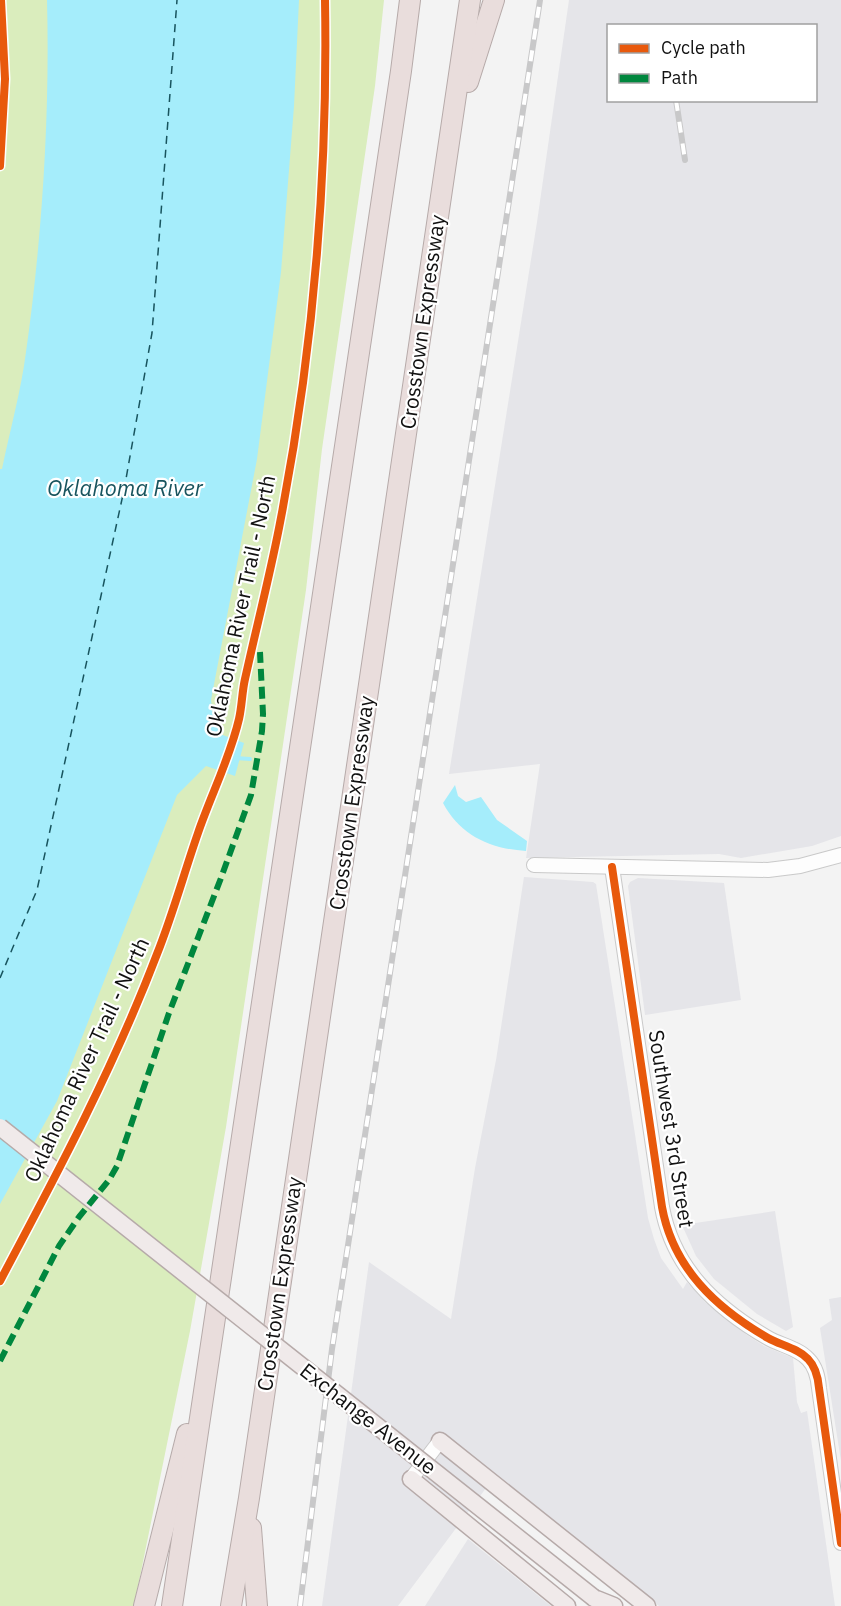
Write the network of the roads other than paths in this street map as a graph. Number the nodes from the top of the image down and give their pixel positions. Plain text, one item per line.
1 (401, 0) edge
2 (410, 0) edge
3 (470, 0) edge
4 (494, 0) edge
5 (401, 71) junction
6 (450, 136) junction
7 (841, 855) edge
8 (534, 865) dead end
9 (612, 867) junction
10 (0, 1127) edge
11 (215, 1327) junction
12 (440, 1441) joint
13 (411, 1479) joint
14 (249, 1498) junction
15 (841, 1543) edge
16 (597, 1602) edge
17 (144, 1606) edge
18 (172, 1606) edge
19 (231, 1606) edge
20 (257, 1606) edge
21 (567, 1606) edge
22 (614, 1606) edge
23 (647, 1606) edge

1 - 5 highway
2 - 5 highway
3 - 6 highway, Crosstown Expressway
4 - 6 highway
5 - 11 highway
6 - 14 highway, Crosstown Expressway
7 - 9 street
8 - 9 street
9 - 15 street, Southwest 3rd Street
10 - 16 main road, Exchange Avenue, bridge
11 - 17 highway
11 - 18 highway
12 - 13 street
12 - 23 main road
13 - 21 main road
14 - 19 highway, Crosstown Expressway
14 - 20 highway
16 - 22 main road, Exchange Avenue

